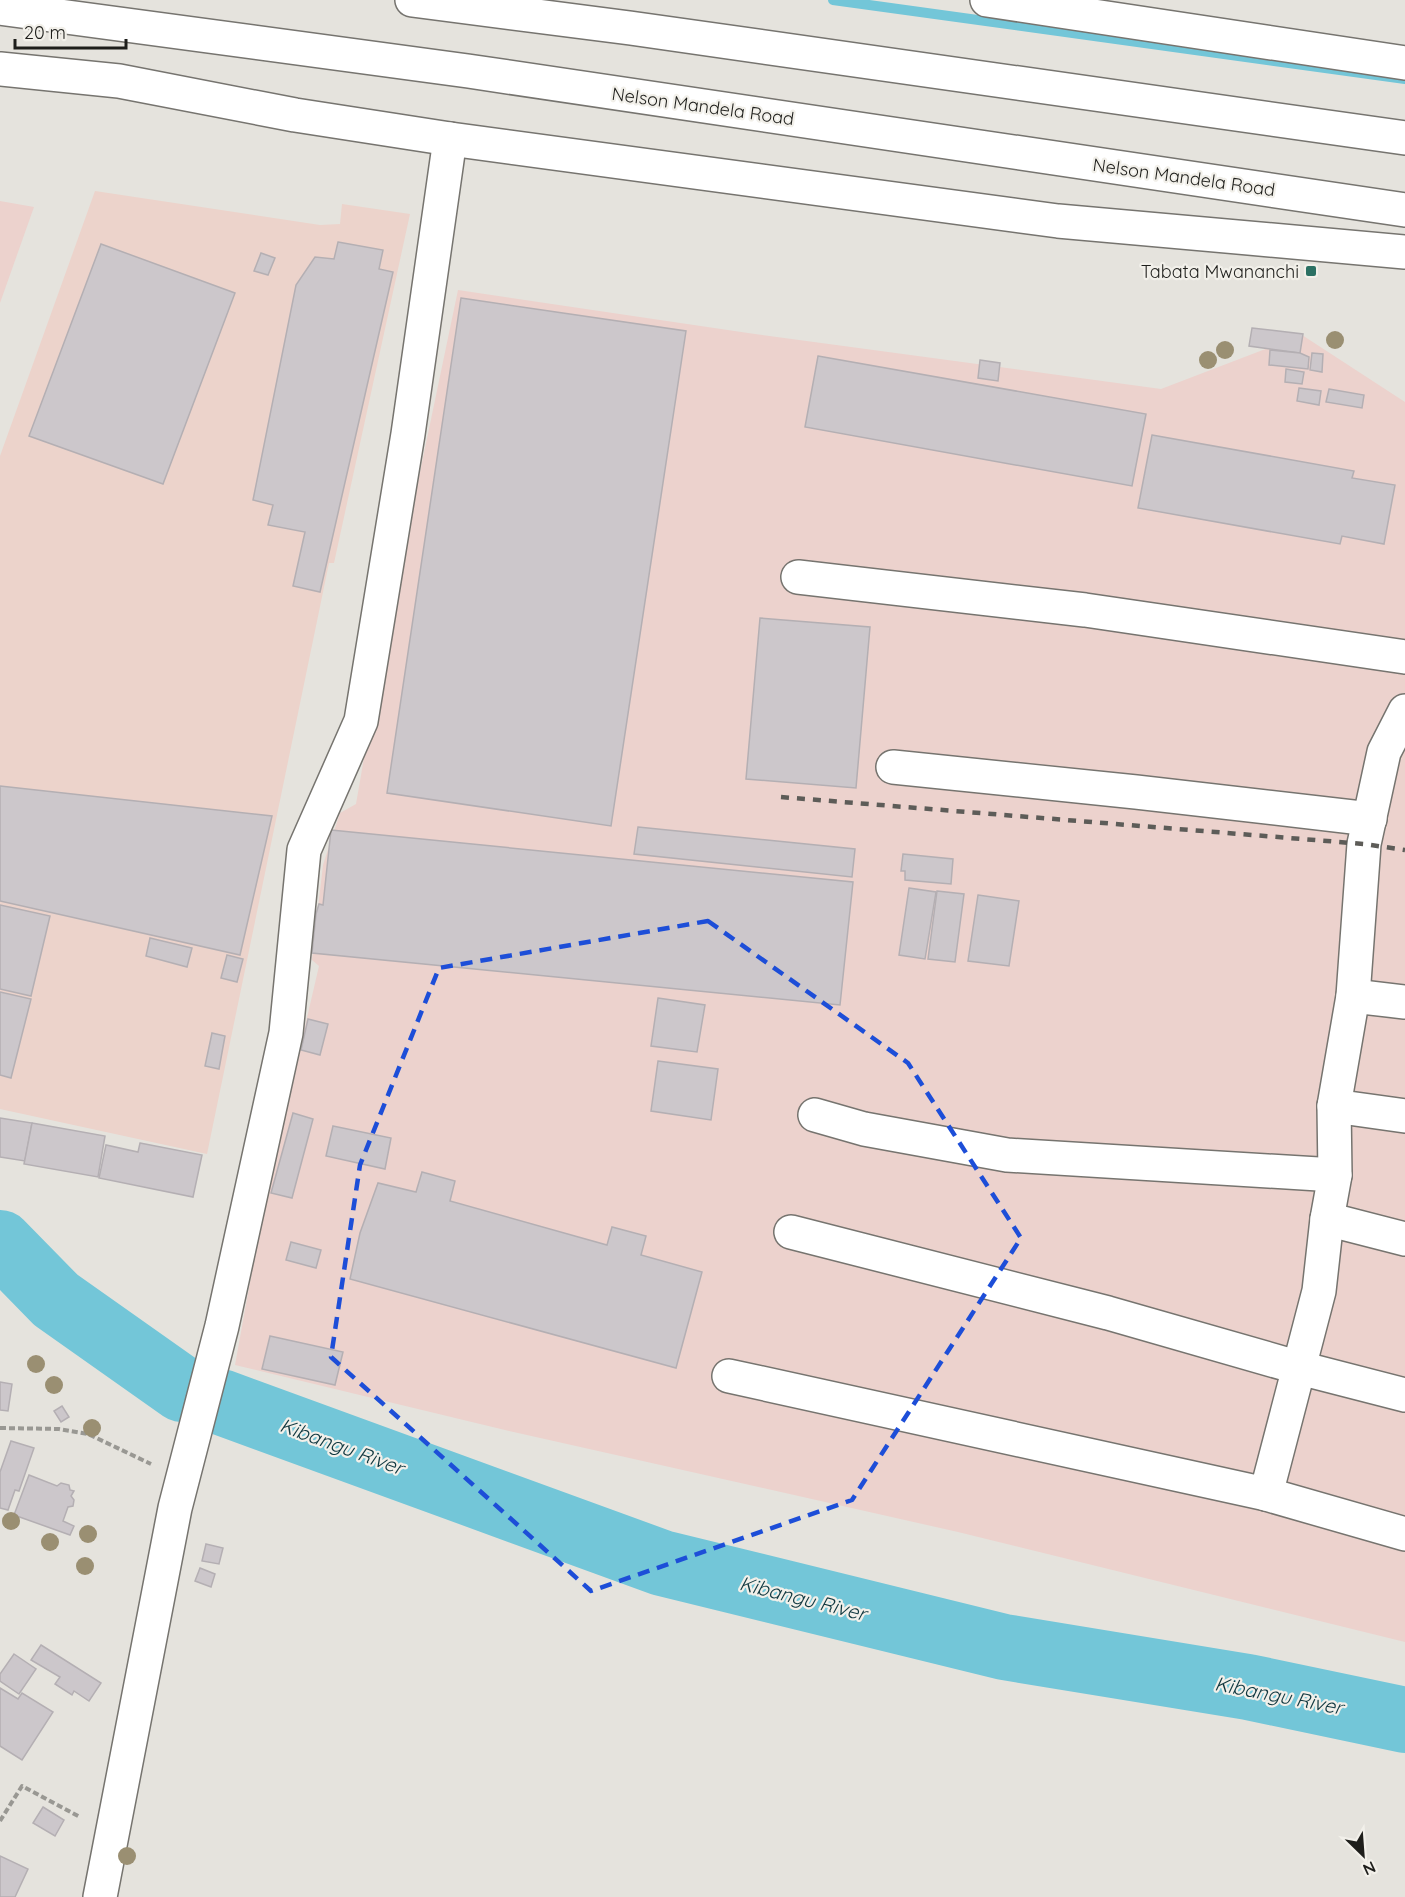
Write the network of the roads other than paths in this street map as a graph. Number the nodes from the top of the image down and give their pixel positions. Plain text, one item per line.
1 (412, 0) edge
2 (987, 0) edge
3 (0, 8) edge
4 (1405, 63) edge
5 (0, 69) edge
6 (1405, 138) edge
7 (450, 139) junction
8 (1405, 210) edge
9 (1405, 252) edge
10 (798, 577) dead end
11 (1405, 657) edge
12 (1405, 711) edge
13 (893, 767) dead end
14 (1370, 819) junction
15 (1353, 996) junction
16 (1405, 1002) edge
17 (1334, 1106) junction
18 (815, 1115) dead end
19 (1405, 1116) edge
20 (1335, 1175) junction
21 (1327, 1219) junction
22 (791, 1232) dead end
23 (1405, 1239) edge
24 (1300, 1368) junction
25 (729, 1376) dead end
26 (1405, 1395) edge
27 (1266, 1494) junction
28 (1405, 1534) edge
29 (100, 1897) edge

1 - 6 main road
2 - 4 main road
3 - 8 main road, Nelson Mandela Road
5 - 7 main road
7 - 9 main road
7 - 29 main road
10 - 11 main road
12 - 14 main road
13 - 14 main road
14 - 15 main road
15 - 16 main road
15 - 17 main road
17 - 19 main road
17 - 20 main road
18 - 20 main road
20 - 21 main road
21 - 23 main road
21 - 24 main road
22 - 24 main road
24 - 26 main road
24 - 27 main road
25 - 27 main road
27 - 28 main road

